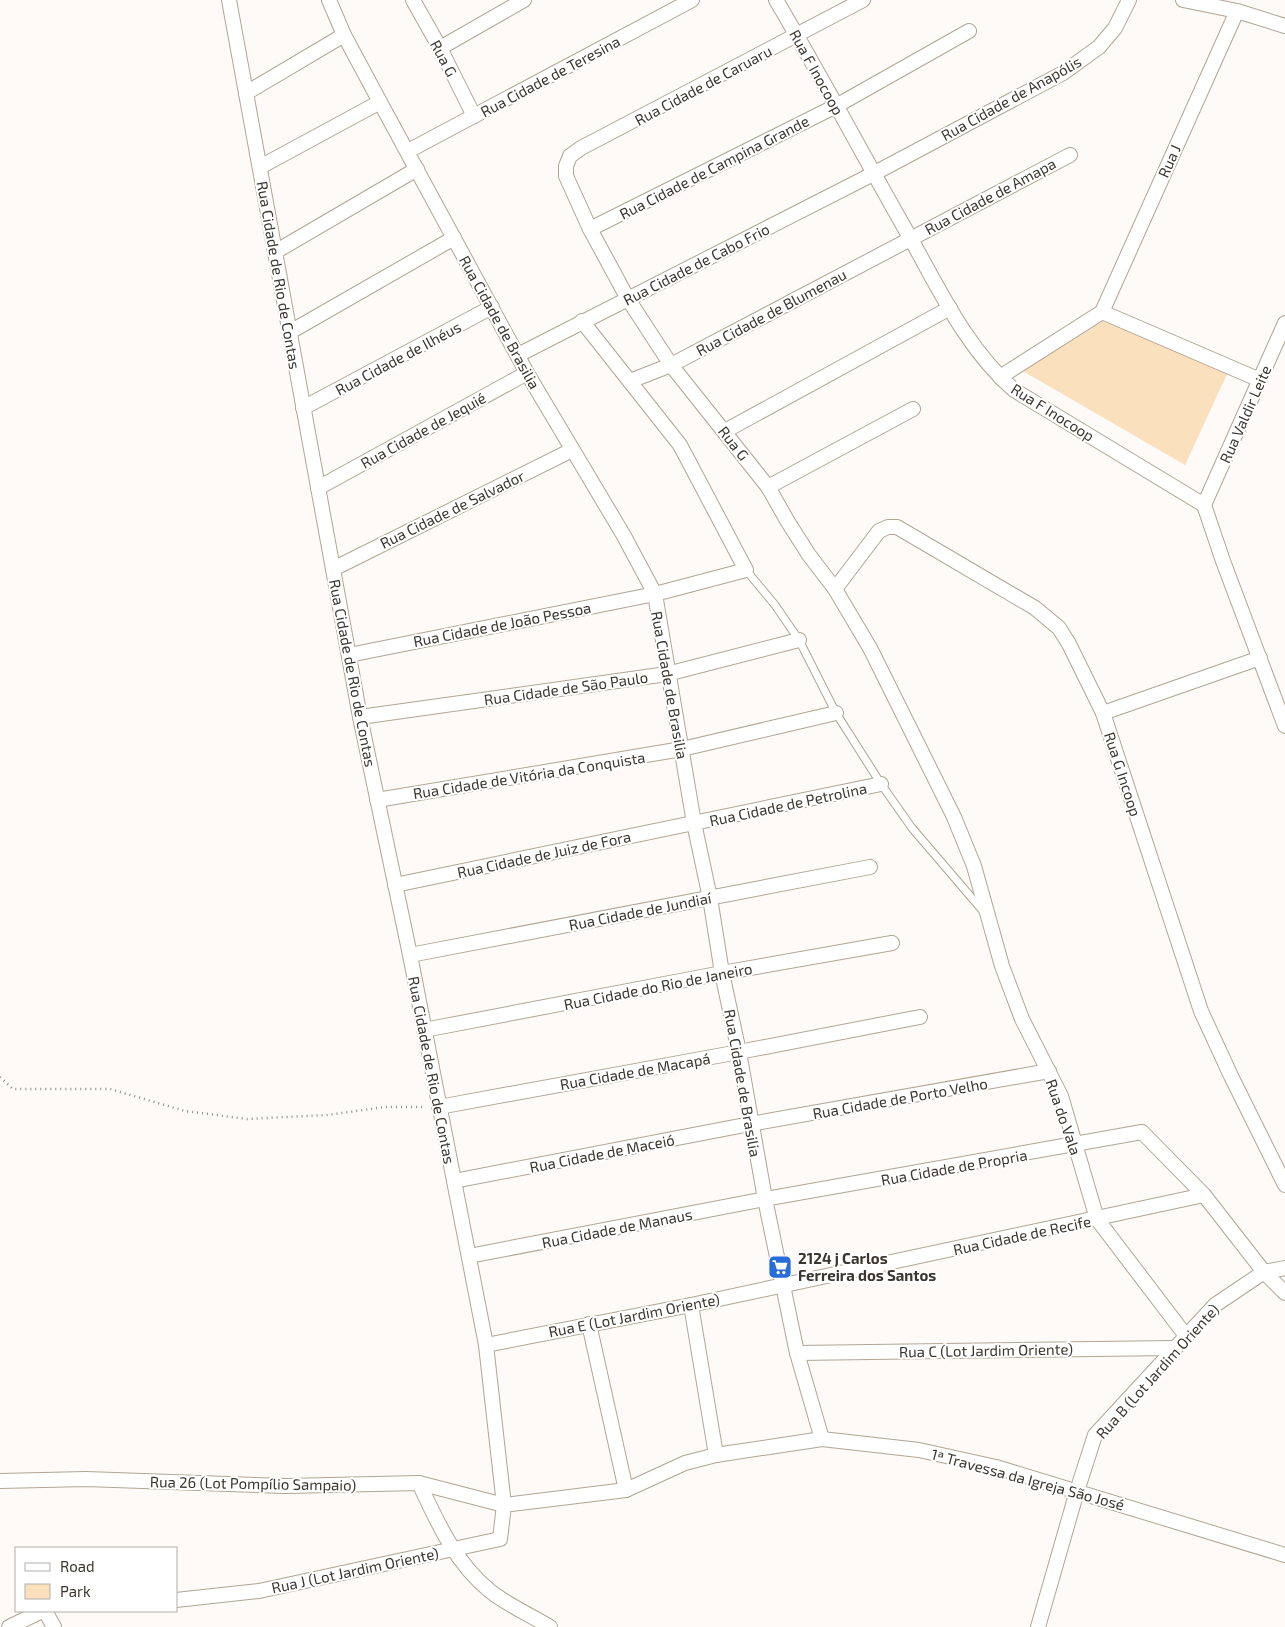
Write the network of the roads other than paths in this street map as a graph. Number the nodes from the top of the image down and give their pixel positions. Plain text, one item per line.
1 (229, 0) edge
2 (329, 0) edge
3 (413, 0) edge
4 (524, 0) edge
5 (692, 0) edge
6 (776, 0) edge
7 (863, 0) edge
8 (1128, 0) edge
9 (1183, 0) edge
10 (1198, 1) edge
11 (507, 4) edge
12 (1237, 11) junction
13 (1285, 26) edge
14 (969, 31) dead end
15 (344, 35) junction
16 (797, 36) junction
17 (440, 48) junction
18 (246, 93) junction
19 (380, 102) junction
20 (836, 106) junction
21 (474, 116) junction
22 (408, 151) junction
23 (1070, 154) dead end
24 (570, 156) joint
25 (260, 167) junction
26 (417, 169) junction
27 (873, 174) junction
28 (590, 229) junction
29 (454, 238) junction
30 (910, 238) junction
31 (275, 252) junction
32 (628, 299) junction
33 (492, 308) junction
34 (950, 308) junction
35 (1102, 312) junction
36 (582, 322) junction
37 (1285, 323) edge
38 (290, 332) junction
39 (518, 355) junction
40 (671, 365) junction
41 (527, 373) junction
42 (1000, 377) junction
43 (1260, 380) junction
44 (630, 381) junction
45 (303, 408) junction
46 (913, 409) dead end
47 (725, 431) junction
48 (572, 450) junction
49 (768, 487) junction
50 (318, 488) junction
51 (1204, 504) junction
52 (333, 568) junction
53 (746, 570) junction
54 (835, 589) junction
55 (655, 594) junction
56 (799, 640) junction
57 (349, 655) junction
58 (1260, 658) junction
59 (667, 674) junction
60 (836, 713) junction
61 (1103, 713) junction
62 (360, 717) junction
63 (1285, 726) edge
64 (682, 749) junction
65 (882, 784) junction
66 (377, 800) junction
67 (694, 823) junction
68 (870, 867) dead end
69 (395, 885) junction
70 (710, 898) junction
71 (987, 915) junction
72 (892, 943) dead end
73 (410, 955) junction
74 (722, 973) junction
75 (920, 1017) dead end
76 (424, 1030) junction
77 (739, 1052) junction
78 (1049, 1072) junction
79 (439, 1106) junction
80 (750, 1124) junction
81 (1074, 1146) junction
82 (454, 1181) junction
83 (1285, 1185) edge
84 (1204, 1196) junction
85 (765, 1199) junction
86 (1097, 1219) junction
87 (468, 1256) junction
88 (1285, 1268) edge
89 (1264, 1272) junction
90 (782, 1284) junction
91 (1285, 1293) edge
92 (691, 1304) junction
93 (589, 1324) junction
94 (1183, 1332) dead end
95 (486, 1344) junction
96 (1175, 1348) junction
97 (797, 1353) junction
98 (822, 1439) junction
99 (716, 1455) junction
100 (0, 1482) edge
101 (419, 1483) junction
102 (626, 1490) junction
103 (1077, 1491) junction
104 (504, 1505) junction
105 (454, 1549) junction
106 (1285, 1555) edge
107 (178, 1600) edge
108 (41, 1612) edge
109 (44, 1612) edge
110 (9, 1627) edge
111 (54, 1627) edge
112 (550, 1627) edge
113 (1038, 1627) edge

1 - 18 street, Rua Cidade de Rio de Contas
2 - 15 street, Rua Cidade de Brasilia
3 - 17 street, Rua G
4 - 11 street
5 - 21 street, Rua Cidade de Teresina
6 - 16 street, Rua F Inocoop
7 - 16 street, Rua Cidade de Caruaru
8 - 27 street, Rua Cidade de Anapólis
9 - 10 street
10 - 12 street
11 - 17 street
12 - 13 street
12 - 35 street, Rua J
14 - 20 street, Rua Cidade de Campina Grande
15 - 18 street
15 - 19 street, Rua Cidade de Brasilia
16 - 20 street, Rua F Inocoop
16 - 24 street, Rua Cidade de Caruaru
17 - 21 street, Rua G
18 - 25 street, Rua Cidade de Rio de Contas
19 - 22 street, Rua Cidade de Brasilia
19 - 25 street
20 - 27 street, Rua F Inocoop
20 - 28 street, Rua Cidade de Campina Grande
21 - 22 street, Rua Cidade de Teresina
22 - 26 street, Rua Cidade de Brasilia
23 - 30 street, Rua Cidade de Amapa
24 - 28 street, Rua G
25 - 31 street, Rua Cidade de Rio de Contas
26 - 29 street, Rua Cidade de Brasilia
26 - 31 street
27 - 30 street, Rua F Inocoop
27 - 32 street, Rua Cidade de Cabo Frio
28 - 32 street, Rua G
29 - 33 street, Rua Cidade de Brasilia
29 - 38 street
30 - 34 street, Rua F Inocoop
30 - 40 street, Rua Cidade de Blumenau
31 - 38 street, Rua Cidade de Rio de Contas
32 - 36 street, Rua Cidade de Cabo Frio
32 - 40 street, Rua G
33 - 39 street, Rua Cidade de Brasilia
33 - 45 street, Rua Cidade de Ilhéus
34 - 42 street, Rua F Inocoop
34 - 47 street
35 - 42 street
35 - 43 street
36 - 39 street, Rua Cidade de Cabo Frio
36 - 44 street
37 - 43 street, Rua Valdir Leite
38 - 45 street, Rua Cidade de Rio de Contas
39 - 41 street, Rua Cidade de Brasilia
40 - 44 street, Rua Cidade de Blumenau
40 - 47 street, Rua G
41 - 48 street, Rua Cidade de Brasilia
41 - 50 street, Rua Cidade de Jequié
42 - 51 street, Rua F Inocoop
43 - 51 street, Rua Valdir Leite
44 - 53 street
45 - 50 street, Rua Cidade de Rio de Contas
46 - 49 street
47 - 49 street, Rua G
48 - 52 street, Rua Cidade de Salvador
48 - 55 street, Rua Cidade de Brasilia
49 - 54 street, Rua G
50 - 52 street, Rua Cidade de Rio de Contas
51 - 58 street
52 - 57 street, Rua Cidade de Rio de Contas
53 - 55 street, Rua Cidade de João Pessoa
53 - 56 lane
54 - 61 street, Rua G Incoop
54 - 71 street, Rua G
55 - 57 street, Rua Cidade de João Pessoa
55 - 59 street, Rua Cidade de Brasilia
56 - 59 street, Rua Cidade de São Paulo
56 - 60 lane
57 - 62 street, Rua Cidade de Rio de Contas
58 - 61 street
58 - 63 street
59 - 62 street, Rua Cidade de São Paulo
59 - 64 street, Rua Cidade de Brasilia
60 - 64 street, Rua Cidade de Vitória da Conquista
60 - 65 lane
61 - 83 street, Rua G Incoop
62 - 66 street, Rua Cidade de Rio de Contas
64 - 66 street, Rua Cidade de Vitória da Conquista
64 - 67 street, Rua Cidade de Brasilia
65 - 67 street, Rua Cidade de Petrolina
65 - 71 lane
66 - 69 street, Rua Cidade de Rio de Contas
67 - 69 street, Rua Cidade de Juiz de Fora
67 - 70 street, Rua Cidade de Brasilia
68 - 70 street, Rua Cidade de Jundiaí
69 - 73 street, Rua Cidade de Rio de Contas
70 - 73 street, Rua Cidade de Jundiaí
70 - 74 street, Rua Cidade de Brasilia
71 - 78 street, Rua do Vala
72 - 74 street, Rua Cidade do Rio de Janeiro
73 - 76 street, Rua Cidade de Rio de Contas
74 - 76 street, Rua Cidade do Rio de Janeiro
74 - 77 street, Rua Cidade de Brasilia
75 - 77 street, Rua Cidade de Macapá
76 - 79 street, Rua Cidade de Rio de Contas
77 - 79 street, Rua Cidade de Macapá
77 - 80 street, Rua Cidade de Brasilia
78 - 80 street, Rua Cidade de Porto Velho
78 - 81 street, Rua do Vala
79 - 82 street, Rua Cidade de Rio de Contas
80 - 82 street, Rua Cidade de Maceió
80 - 85 street, Rua Cidade de Brasilia
81 - 84 street, Rua Cidade de Propria
81 - 85 street, Rua Cidade de Propria
81 - 86 street, Rua do Vala
82 - 87 street, Rua Cidade de Rio de Contas
84 - 86 street, Rua Cidade de Recife
84 - 89 street
85 - 87 street, Rua Cidade de Manaus
85 - 90 street, Rua Cidade de Brasilia
86 - 90 street, Rua Cidade de Recife
86 - 94 street, Rua do Vala
87 - 95 street, Rua Cidade de Rio de Contas
88 - 89 street
89 - 91 street
89 - 96 street, Rua B (Lot Jardim Oriente)
90 - 92 street, Rua E (Lot Jardim Oriente)
90 - 97 street, Rua Cidade de Brasilia
92 - 93 street, Rua E (Lot Jardim Oriente)
92 - 99 street
93 - 95 street, Rua E (Lot Jardim Oriente)
93 - 102 street
95 - 104 street, Rua Cidade de Rio de Contas
96 - 97 street, Rua C (Lot Jardim Oriente)
96 - 103 street, Rua B (Lot Jardim Oriente)
97 - 98 street, Rua Cidade de Brasilia
98 - 99 street, 1ª Travessa da Igreja São José
98 - 103 street, 1ª Travessa da Igreja São José
99 - 102 street, 1ª Travessa da Igreja São José
100 - 101 street, Rua 26 (Lot Pompílio Sampaio)
101 - 104 street, Rua 26 (Lot Pompílio Sampaio)
101 - 105 street
102 - 104 street, 1ª Travessa da Igreja São José
103 - 106 street, 1ª Travessa da Igreja São José
103 - 113 street, Rua B (Lot Jardim Oriente)
104 - 105 street, Rua J (Lot Jardim Oriente)
105 - 107 street, Rua J (Lot Jardim Oriente)
105 - 112 street
108 - 110 street
109 - 111 street

